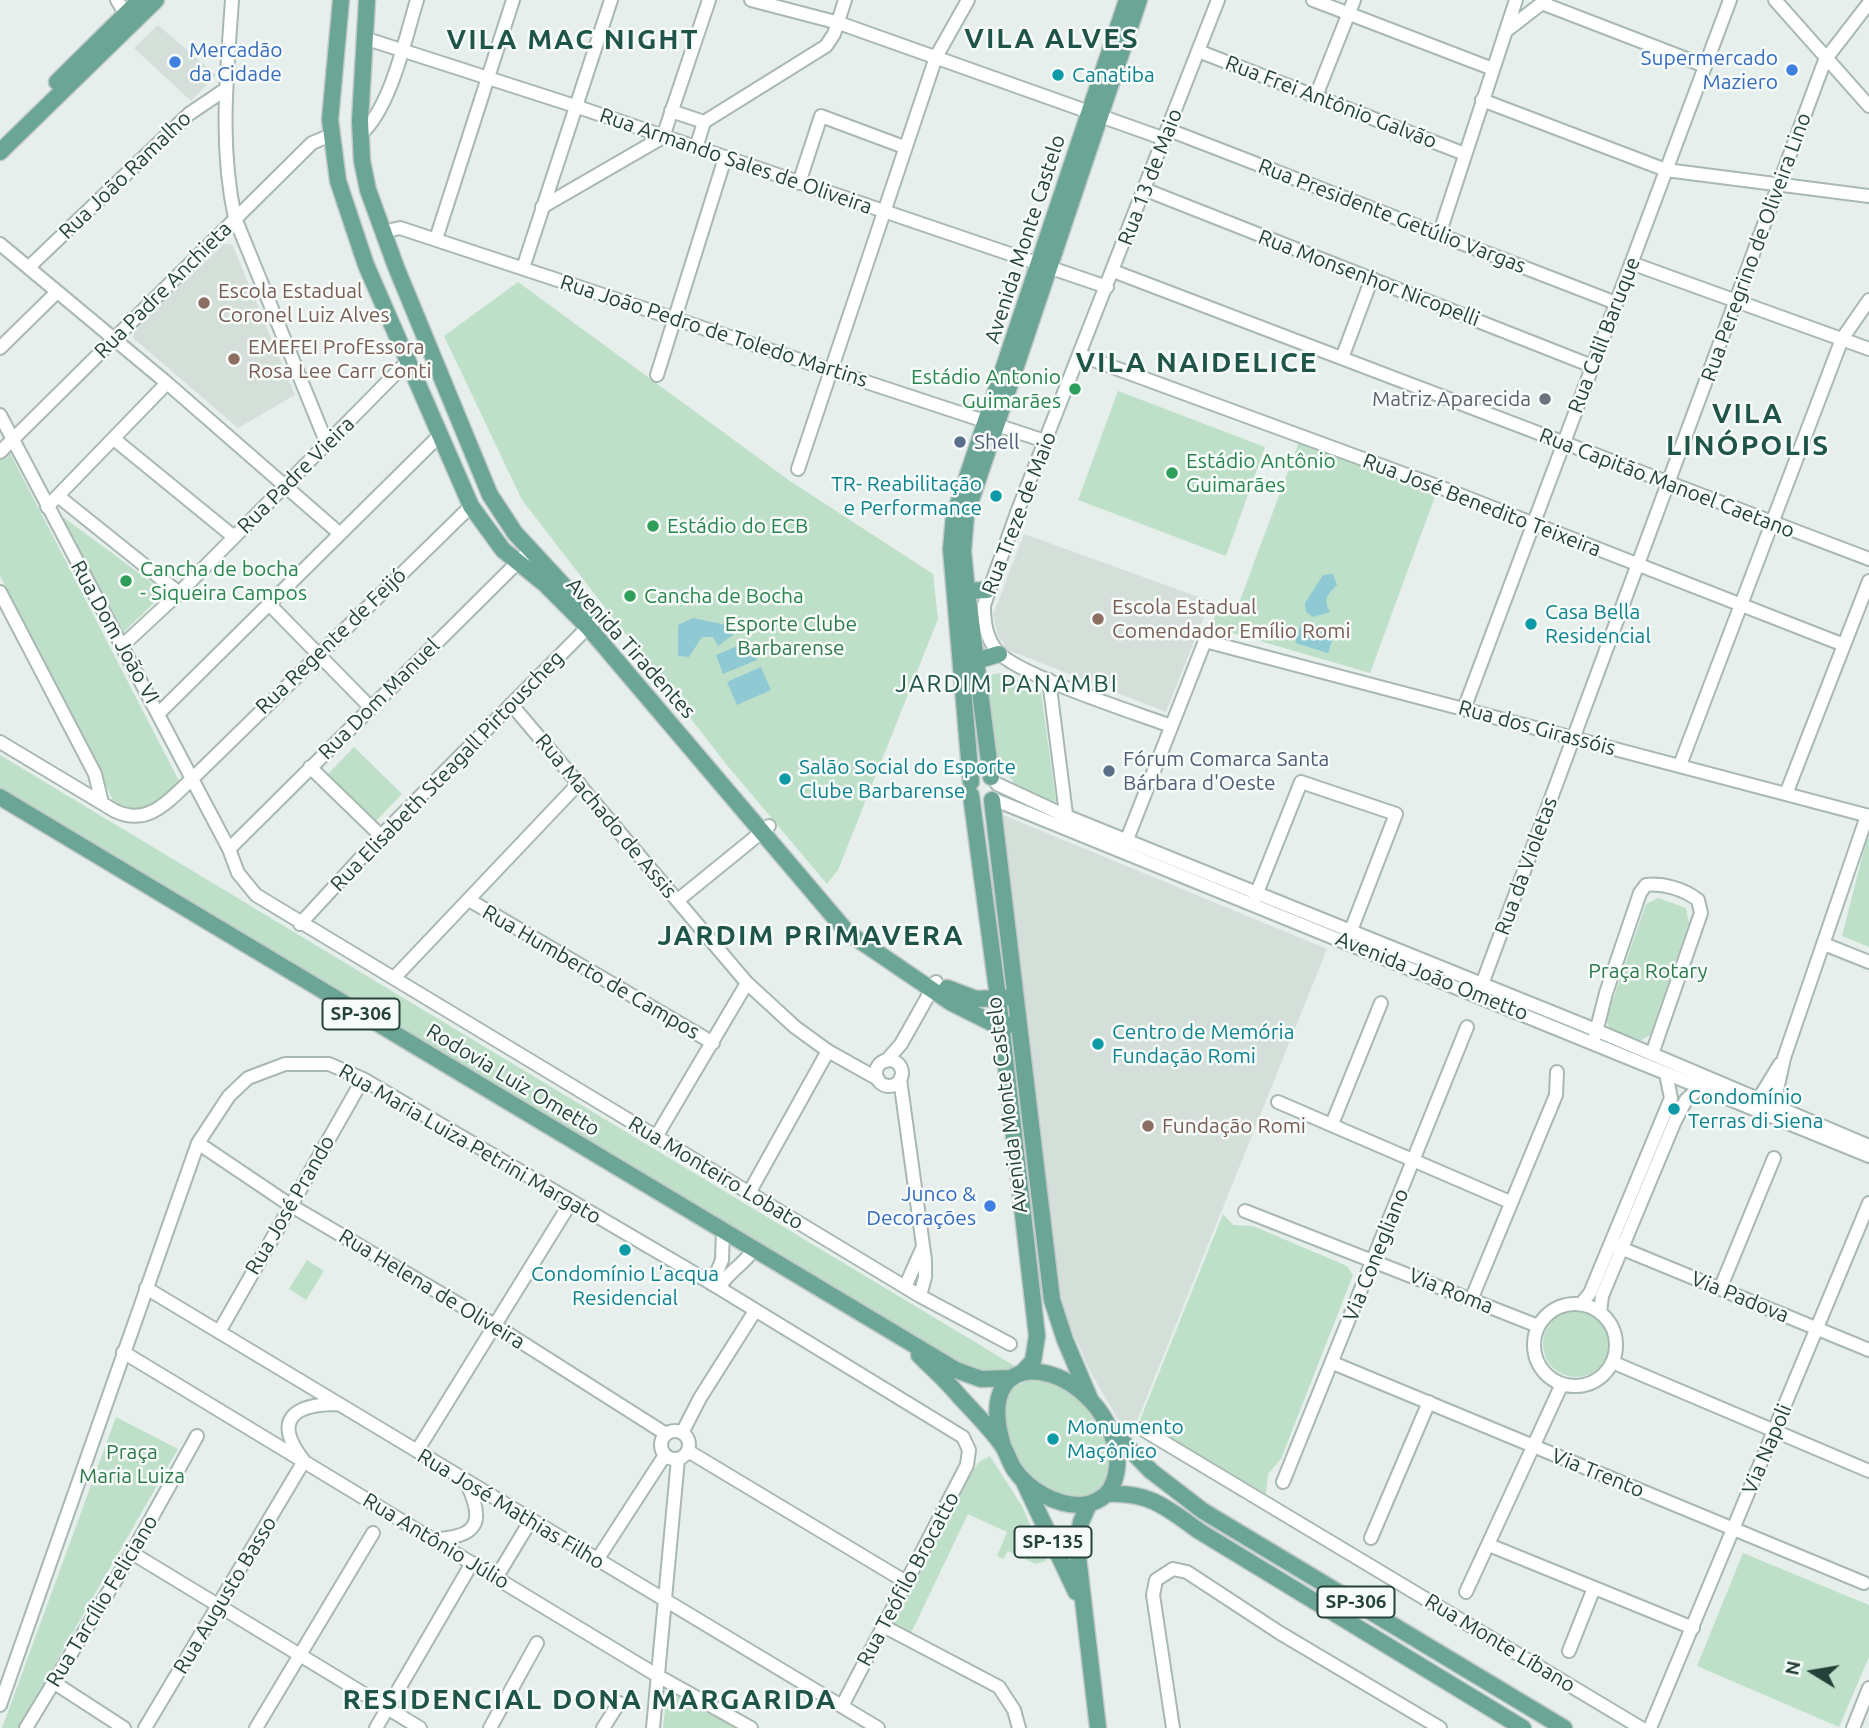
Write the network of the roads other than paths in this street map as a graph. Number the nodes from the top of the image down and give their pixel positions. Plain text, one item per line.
1 (117, 0) edge
2 (140, 0) edge
3 (156, 0) edge
4 (232, 0) edge
5 (341, 0) edge
6 (367, 0) edge
7 (417, 0) edge
8 (513, 0) edge
9 (611, 0) edge
10 (709, 0) edge
11 (751, 0) edge
12 (845, 0) edge
13 (968, 0) edge
14 (1127, 0) edge
15 (1139, 0) edge
16 (1218, 0) edge
17 (1312, 0) edge
18 (1354, 0) edge
19 (1516, 0) edge
20 (1730, 0) edge
21 (1775, 0) edge
22 (1545, 2) edge
23 (1869, 3) edge
24 (1348, 14) junction
25 (128, 20) junction
26 (839, 23) junction
27 (1506, 31) junction
28 (364, 38) junction
29 (401, 50) junction
30 (1198, 51) junction
31 (936, 57) junction
32 (1825, 60) junction
33 (1705, 66) junction
34 (1493, 69) junction
35 (488, 77) junction
36 (226, 89) junction
37 (1316, 96) junction
38 (1482, 100) junction
39 (575, 106) junction
40 (1869, 106) edge
41 (671, 111) junction
42 (1095, 112) junction
43 (704, 122) junction
44 (1167, 134) junction
45 (331, 135) junction
46 (360, 135) junction
47 (663, 137) junction
48 (0, 138) edge
49 (904, 147) junction
50 (696, 148) junction
51 (0, 152) edge
52 (1465, 153) junction
53 (725, 158) junction
54 (1666, 170) junction
55 (799, 183) junction
56 (1779, 184) junction
57 (1146, 190) junction
58 (1869, 196) edge
59 (542, 207) junction
60 (884, 211) junction
61 (235, 218) junction
62 (382, 232) junction
63 (1439, 234) junction
64 (436, 239) junction
65 (1, 246) edge
66 (1631, 263) junction
67 (1044, 266) junction
68 (29, 267) junction
69 (523, 268) junction
70 (1113, 271) junction
71 (1372, 278) junction
72 (1107, 287) junction
73 (57, 292) junction
74 (1737, 300) junction
75 (1869, 300) edge
76 (1616, 303) junction
77 (675, 318) junction
78 (114, 338) junction
79 (1842, 340) junction
80 (0, 348) edge
81 (1869, 349) edge
82 (1080, 355) junction
83 (1342, 358) junction
84 (407, 362) junction
85 (1592, 366) junction
86 (831, 370) junction
87 (657, 375) dead end
88 (167, 383) junction
89 (0, 415) edge
90 (992, 423) junction
91 (439, 436) junction
92 (114, 439) junction
93 (12, 440) junction
94 (1045, 441) junction
95 (327, 444) junction
96 (1563, 444) junction
97 (0, 452) edge
98 (798, 470) dead end
99 (1668, 483) junction
100 (285, 485) junction
101 (58, 496) junction
102 (471, 506) junction
103 (47, 507) junction
104 (1771, 523) junction
105 (1533, 525) junction
106 (339, 533) junction
107 (234, 537) junction
108 (530, 550) junction
109 (1869, 559) edge
110 (517, 564) junction
111 (1638, 565) junction
112 (1869, 581) edge
113 (987, 590) junction
114 (967, 591) junction
115 (0, 592) edge
116 (179, 593) junction
117 (269, 604) junction
118 (1739, 605) junction
119 (592, 623) junction
120 (123, 645) junction
121 (1844, 645) junction
122 (317, 653) junction
123 (999, 654) junction
124 (976, 661) junction
125 (1049, 680) junction
126 (511, 704) junction
127 (370, 707) junction
128 (1464, 709) junction
129 (159, 713) junction
130 (1171, 726) junction
131 (1573, 737) junction
132 (0, 742) edge
133 (1680, 765) junction
134 (310, 767) junction
135 (193, 778) junction
136 (579, 783) junction
137 (971, 788) junction
138 (993, 790) junction
139 (1787, 794) junction
140 (0, 797) edge
141 (102, 803) junction
142 (1868, 816) edge
143 (1067, 822) junction
144 (765, 829) junction
145 (381, 836) junction
146 (1125, 846) junction
147 (229, 849) junction
148 (1255, 899) junction
149 (469, 900) junction
150 (677, 901) junction
151 (300, 924) junction
152 (1349, 936) junction
153 (1824, 944) junction
154 (1869, 962) edge
155 (394, 978) junction
156 (747, 983) junction
157 (934, 986) junction
158 (1480, 989) junction
159 (998, 997) junction
160 (1016, 997) junction
161 (1381, 1003) dead end
162 (976, 1015) junction
163 (1010, 1025) junction
164 (1467, 1027) dead end
165 (1589, 1035) junction
166 (713, 1043) junction
167 (1004, 1048) junction
168 (828, 1051) junction
169 (1652, 1054) junction
170 (1784, 1058) junction
171 (885, 1071) junction
172 (1557, 1072) dead end
173 (1666, 1074) junction
174 (363, 1079) junction
175 (1699, 1088) junction
176 (1278, 1102) dead end
177 (1756, 1104) junction
178 (903, 1106) junction
179 (1773, 1111) junction
180 (1332, 1124) junction
181 (656, 1137) junction
182 (198, 1143) junction
183 (1869, 1146) edge
184 (1869, 1157) edge
185 (1774, 1158) dead end
186 (1414, 1160) junction
187 (749, 1193) junction
188 (571, 1202) junction
189 (1510, 1202) junction
190 (1869, 1203) edge
191 (290, 1205) junction
192 (1245, 1211) dead end
193 (723, 1230) junction
194 (1617, 1246) junction
195 (754, 1249) junction
196 (922, 1249) junction
197 (1373, 1260) junction
198 (715, 1286) junction
199 (905, 1287) junction
200 (146, 1288) junction
201 (1720, 1289) junction
202 (920, 1296) junction
203 (1052, 1300) junction
204 (1471, 1300) junction
205 (1581, 1304) junction
206 (1034, 1305) junction
207 (755, 1311) junction
208 (1600, 1313) junction
209 (496, 1325) junction
210 (1538, 1326) junction
211 (1818, 1329) junction
212 (219, 1332) junction
213 (897, 1335) junction
214 (1010, 1344) dead end
215 (1869, 1350) edge
216 (123, 1352) junction
217 (1612, 1362) junction
218 (1332, 1363) junction
219 (1017, 1376) junction
220 (1562, 1384) junction
221 (1090, 1399) junction
222 (1429, 1402) junction
223 (338, 1404) junction
224 (1108, 1428) junction
225 (1142, 1429) dead end
226 (1774, 1429) junction
227 (682, 1433) junction
228 (666, 1434) junction
229 (197, 1436) dead end
230 (1003, 1446) junction
231 (1534, 1446) junction
232 (969, 1450) joint
233 (417, 1451) junction
234 (665, 1455) junction
235 (683, 1455) junction
236 (304, 1461) junction
237 (1869, 1471) edge
238 (1023, 1480) junction
239 (466, 1481) junction
240 (1283, 1482) dead end
241 (1107, 1494) junction
242 (1089, 1504) junction
243 (531, 1520) junction
244 (1734, 1529) junction
245 (373, 1533) dead end
246 (1371, 1538) dead end
247 (432, 1539) junction
248 (1489, 1545) junction
249 (132, 1553) junction
250 (597, 1560) junction
251 (472, 1563) junction
252 (496, 1578) junction
253 (906, 1582) junction
254 (1864, 1583) dead end
255 (1594, 1588) junction
256 (1466, 1592) dead end
257 (665, 1601) junction
258 (219, 1603) junction
259 (1082, 1604) junction
260 (883, 1626) junction
261 (1693, 1628) junction
262 (537, 1643) dead end
263 (1569, 1651) dead end
264 (302, 1656) junction
265 (659, 1676) junction
266 (52, 1682) junction
267 (1869, 1688) edge
268 (619, 1703) dead end
269 (0, 1705) edge
270 (842, 1706) junction
271 (387, 1709) junction
272 (1098, 1727) edge
273 (26, 1728) edge
274 (124, 1728) edge
275 (145, 1728) edge
276 (256, 1728) edge
277 (376, 1728) edge
278 (420, 1728) edge
279 (490, 1728) edge
280 (603, 1728) edge
281 (653, 1728) edge
282 (751, 1728) edge
283 (878, 1728) edge
284 (1019, 1728) edge
285 (1173, 1728) edge
286 (1440, 1728) edge
287 (1523, 1728) edge
288 (1564, 1728) edge
289 (1641, 1728) edge
290 (1650, 1728) edge
291 (1853, 1728) edge

1 - 25 street
2 - 25 main road
3 - 25 main road
4 - 36 street
5 - 45 main road, Avenida Tiradentes
6 - 28 main road, Avenida Tiradentes
7 - 29 street
8 - 35 street
9 - 39 street
10 - 41 street
11 - 26 street, Rua Presidente Getúlio Vargas
12 - 26 street
13 - 31 street
14 - 42 main road, Avenida Monte Castelo
15 - 42 main road, Avenida Monte Castelo
16 - 30 street, Rua 13 de Maio
17 - 24 street
18 - 24 street
19 - 27 street
20 - 33 street, Rua Calil Baruque
21 - 32 street
22 - 27 street
22 - 33 street
23 - 32 street, Rua Peregrino de Oliveira Lino
24 - 34 street
24 - 37 street
25 - 48 main road
25 - 51 main road
26 - 31 street, Rua Presidente Getúlio Vargas
26 - 43 street
27 - 34 street
28 - 29 street, Rua Armando Sales de Oliveira
28 - 46 main road, Avenida Tiradentes
29 - 35 street, Rua Armando Sales de Oliveira
29 - 46 street
30 - 37 street, Rua Frei Antônio Galvão
30 - 44 street, Rua 13 de Maio
31 - 42 street, Rua Presidente Getúlio Vargas
31 - 49 street
32 - 40 street
32 - 56 street, Rua Peregrino de Oliveira Lino
33 - 54 street, Rua Calil Baruque
34 - 38 street
35 - 39 street, Rua Armando Sales de Oliveira
35 - 64 street
36 - 61 street
36 - 68 street, Rua João Ramalho
37 - 52 street, Rua Frei Antônio Galvão
38 - 52 street
38 - 54 street
39 - 47 street, Rua Armando Sales de Oliveira
39 - 59 street
41 - 43 street
41 - 47 street
42 - 44 street, Rua Presidente Getúlio Vargas
42 - 67 main road, Avenida Monte Castelo
43 - 50 street
44 - 57 street, Rua 13 de Maio
44 - 63 street, Rua Presidente Getúlio Vargas
45 - 61 street, Rua Padre Anchieta
45 - 84 main road, Avenida Tiradentes
46 - 62 main road, Avenida Tiradentes
47 - 50 street, Rua Armando Sales de Oliveira
47 - 59 street
49 - 55 street
49 - 60 street
50 - 53 street, Rua Armando Sales de Oliveira
52 - 63 street
53 - 55 street, Rua Armando Sales de Oliveira
53 - 77 street
54 - 56 street
54 - 66 street, Rua Calil Baruque
55 - 60 street, Rua Armando Sales de Oliveira
56 - 58 street
56 - 74 street, Rua Peregrino de Oliveira Lino
57 - 70 street, Rua 13 de Maio
57 - 71 street, Rua Monsenhor Nicopelli
59 - 69 street
60 - 67 street, Rua Armando Sales de Oliveira
60 - 86 street
61 - 78 street, Rua Padre Anchieta
61 - 95 street
62 - 64 street, Rua João Pedro de Toledo Martins
62 - 108 main road, Avenida Tiradentes
63 - 76 street, Rua Presidente Getúlio Vargas
64 - 69 street, Rua João Pedro de Toledo Martins
65 - 68 street
66 - 74 street
66 - 76 street, Rua Calil Baruque
67 - 72 street, Rua Armando Sales de Oliveira
67 - 90 main road, Avenida Monte Castelo
68 - 73 street
69 - 77 street, Rua João Pedro de Toledo Martins
70 - 72 street, Rua 13 de Maio
70 - 83 street, Rua Capitão Manoel Caetano
71 - 83 street
71 - 85 street, Rua Monsenhor Nicopelli
72 - 82 street, Rua 13 de Maio
73 - 78 street
73 - 80 street
74 - 79 street
74 - 99 street, Rua Peregrino de Oliveira Lino
75 - 79 street
76 - 85 street, Rua Calil Baruque
77 - 86 street, Rua João Pedro de Toledo Martins
77 - 87 street
78 - 88 street
78 - 93 street, Rua Padre Anchieta
79 - 81 street
79 - 104 street
82 - 94 street, Rua Treze de Maio
82 - 105 street, Rua José Benedito Teixeira
83 - 96 street, Rua Capitão Manoel Caetano
84 - 91 main road, Avenida Tiradentes
84 - 95 street, Rua Padre Vieira
85 - 96 street, Rua Calil Baruque
86 - 90 street, Rua João Pedro de Toledo Martins
86 - 98 street
88 - 92 street
88 - 100 street
89 - 93 street, Rua Dom João VI
90 - 94 street, Rua João Pedro de Toledo Martins
90 - 114 main road, Avenida Monte Castelo
90 - 137 main road, Avenida Monte Castelo
91 - 102 main road, Avenida Tiradentes
91 - 106 street
92 - 101 street
92 - 107 street
93 - 97 street, Rua Padre Anchieta
93 - 103 street, Rua Dom João VI
94 - 113 street, Rua Treze de Maio
95 - 100 street, Rua Padre Vieira
96 - 99 street, Rua Capitão Manoel Caetano
96 - 105 street, Rua Calil Baruque
99 - 104 street, Rua Capitão Manoel Caetano
99 - 111 street, Rua Peregrino de Oliveira Lino
100 - 106 street
100 - 107 street, Rua Padre Vieira
101 - 103 street
101 - 116 street
102 - 110 main road, Avenida Tiradentes
102 - 122 street, Rua Regente de Feijó
103 - 120 street, Rua Dom João VI
104 - 109 street, Rua Capitão Manoel Caetano
104 - 118 street
105 - 111 street, Rua José Benedito Teixeira
105 - 128 street, Rua Calil Baruque
106 - 117 street
107 - 116 street, Rua Padre Vieira
108 - 110 street, Rua Dom Manuel
108 - 119 main road, Avenida Tiradentes
110 - 119 main road, Avenida Tiradentes
110 - 127 street, Rua Dom Manuel
111 - 118 street, Rua José Benedito Teixeira
111 - 131 street, Rua Peregrino de Oliveira Lino
112 - 121 street
113 - 114 main road
113 - 123 street, Rua Treze de Maio
114 - 124 main road, Avenida Monte Castelo
115 - 141 street
116 - 120 street, Rua Padre Vieira
117 - 122 street
117 - 129 street
118 - 121 street, Rua José Benedito Teixeira
118 - 133 street
119 - 126 street, Rua Elisabeth Steagall Pirtouscheg
119 - 144 main road, Avenida Tiradentes
120 - 129 street, Rua Dom João VI
121 - 139 street
122 - 127 street
122 - 135 street, Rua Regente de Feijó
123 - 124 main road
123 - 125 street
124 - 138 main road, Avenida Monte Castelo
125 - 130 street
125 - 143 street
126 - 136 street, Rua Machado de Assis
126 - 145 street, Rua Elisabeth Steagall Pirtouscheg
127 - 134 street, Rua Dom Manuel
128 - 130 street, Rua dos Girassóis
128 - 131 street, Rua dos Girassóis
129 - 135 street, Rua Dom João VI
130 - 146 street
131 - 133 street, Rua dos Girassóis
131 - 158 street, Rua da Violetas
132 - 141 street, Rua Regente de Feijó
133 - 139 street, Rua dos Girassóis
134 - 145 street
134 - 147 street, Rua Dom Manuel
135 - 141 street, Rua Regente de Feijó
135 - 147 street, Rua Dom João VI
136 - 149 street
136 - 150 street, Rua Machado de Assis
137 - 138 main road
137 - 138 main road
137 - 159 main road, Avenida Monte Castelo
138 - 143 street, Avenida João Ometto
138 - 160 main road, Avenida Monte Castelo
139 - 142 street, Rua dos Girassóis
140 - 193 main road, Rodovia Luiz Ometto / SP-306
142 - 153 street
143 - 146 street, Avenida João Ometto
144 - 150 street
144 - 157 main road, Avenida Tiradentes
145 - 151 street, Rua Elisabeth Steagall Pirtouscheg
146 - 148 street, Avenida João Ometto
147 - 151 street, Rua Monteiro Lobato
148 - 152 street, Avenida João Ometto
148 - 152 street
149 - 155 street
149 - 166 street, Rua Humberto de Campos
150 - 156 street, Rua Machado de Assis
151 - 155 street, Rua Monteiro Lobato
152 - 158 street, Avenida João Ometto
153 - 154 street
153 - 170 street
155 - 181 street, Rua Monteiro Lobato
156 - 166 street
156 - 168 street, Rua Machado de Assis
157 - 159 main road, Avenida Tiradentes
157 - 162 main road, Avenida Tiradentes
157 - 171 street
158 - 165 street, Avenida João Ometto
159 - 160 main road, Avenida Tiradentes
159 - 163 main road, Avenida Monte Castelo
160 - 163 main road, Avenida Monte Castelo
161 - 180 street
162 - 163 main road, Avenida Tiradentes
162 - 167 main road
163 - 167 main road, Avenida Monte Castelo
163 - 203 main road, Avenida Monte Castelo
164 - 186 street, Via Conegliano
165 - 169 street, Avenida João Ometto
165 - 169 street
165 - 173 street, Avenida João Ometto
166 - 181 street
167 - 206 main road, Avenida Monte Castelo
168 - 171 street, Rua Machado de Assis
168 - 187 street
169 - 177 street, Avenida João Ometto
170 - 177 street
170 - 179 street
171 - 178 street
171 - 178 street
172 - 189 street
173 - 175 street, Avenida João Ometto
173 - 194 street
174 - 182 street, Rua Maria Luiza Petrini Margato
174 - 188 street, Rua Maria Luiza Petrini Margato
174 - 191 street, Rua José Prando
175 - 177 street, Avenida João Ometto
175 - 194 street
176 - 180 street
177 - 179 street, Avenida João Ometto
178 - 196 street
179 - 183 street, Avenida João Ometto
179 - 184 street, Avenida João Ometto
180 - 186 street
181 - 187 street, Rua Monteiro Lobato
182 - 191 street, Rua Helena de Oliveira
182 - 200 street, Rua Maria Luiza Petrini Margato
185 - 201 street
186 - 189 street
186 - 197 street, Via Conegliano
187 - 199 street, Rua Monteiro Lobato
188 - 198 street, Rua Maria Luiza Petrini Margato
188 - 209 street
189 - 204 street
190 - 211 street, Via Napoli
191 - 209 street, Rua Helena de Oliveira
191 - 212 street, Rua José Prando
192 - 197 street, Via Roma
193 - 195 main road, Rodovia Luiz Ometto / SP-306
193 - 198 street
194 - 201 street, Via Padova
194 - 205 street
194 - 208 street
195 - 198 street
195 - 213 main road, Rodovia Luiz Ometto / SP-306
196 - 199 street
196 - 202 street
197 - 204 street, Via Roma
197 - 218 street, Via Conegliano
198 - 207 street, Rua Maria Luiza Petrini Margato
199 - 202 street, Rua Monteiro Lobato
200 - 212 street, Rua José Mathias Filho
200 - 216 street, Rua Maria Luiza Petrini Margato
201 - 211 street, Via Padova
202 - 214 street, Rua Monteiro Lobato
203 - 206 main road
203 - 221 main road, Avenida Monte Castelo
204 - 210 street, Via Roma
205 - 208 street
205 - 210 street
206 - 219 main road, Avenida Monte Castelo
207 - 227 street
207 - 232 street, Rua Maria Luiza Petrini Margato
208 - 217 street
209 - 228 street, Rua Helena de Oliveira
209 - 233 street
210 - 220 street
211 - 215 street, Via Padova
211 - 226 street, Via Napoli
212 - 223 street, Rua José Mathias Filho
213 - 219 main road, Rodovia Luiz Ometto / SP-306
213 - 230 main road, Rodovia Luiz Ometto / SP-306
216 - 236 street, Rua Antônio Júlio
216 - 269 street, Rua Maria Luiza Petrini Margato
217 - 220 street
217 - 226 street
218 - 222 street, Via Trento
218 - 240 street, Via Conegliano
219 - 221 main road, SP-306
219 - 230 main road, SP-306
220 - 231 street
221 - 224 main road, SP-306
222 - 231 street, Via Trento
222 - 246 street
223 - 233 street, Rua José Mathias Filho
223 - 236 street
224 - 241 main road, SP-306
224 - 288 main road, SP-306
225 - 289 street, Rua Monte Líbano
226 - 237 street
226 - 244 street, Via Napoli
227 - 228 street
227 - 235 street
228 - 234 street
229 - 249 street, Rua Tarcílio Feliciano
230 - 238 main road, SP-306
231 - 244 street, Via Trento
231 - 248 street
232 - 253 street, Rua Teófilo Brocatto
233 - 239 street, Rua José Mathias Filho
234 - 235 street
234 - 250 street
235 - 253 street
235 - 257 street
236 - 247 street, Rua Antônio Júlio
236 - 258 street, Rua Augusto Basso
238 - 242 main road, SP-306
238 - 259 main road, SP-135
239 - 243 street, Rua José Mathias Filho
239 - 247 street
241 - 242 main road
241 - 287 main road, SP-306
242 - 259 main road, SP-135
243 - 250 street, Rua José Mathias Filho
243 - 252 street
244 - 254 street, Via Trento
244 - 261 street, Via Napoli
245 - 264 street
247 - 251 street, Rua Antônio Júlio
248 - 255 street
248 - 256 street
249 - 258 street
249 - 266 street, Rua Tarcílio Feliciano
250 - 257 street, Rua José Mathias Filho
251 - 252 street, Rua Antônio Júlio
251 - 271 street
252 - 265 street, Rua Antônio Júlio
253 - 260 street, Rua Teófilo Brocatto
255 - 261 street
255 - 263 street
257 - 265 street
257 - 270 street, Rua José Mathias Filho
258 - 264 street
258 - 275 street, Rua Augusto Basso
259 - 272 main road, SP-135
260 - 270 street, Rua Teófilo Brocatto
260 - 284 street
261 - 290 street, Via Napoli
262 - 279 street
264 - 271 street
264 - 276 street
265 - 281 street
265 - 282 street, Rua Antônio Júlio
266 - 273 street, Rua Tarcílio Feliciano
266 - 274 street
267 - 291 street
268 - 280 street
270 - 283 street, Rua José Mathias Filho
271 - 277 street
271 - 278 street
285 - 286 street

